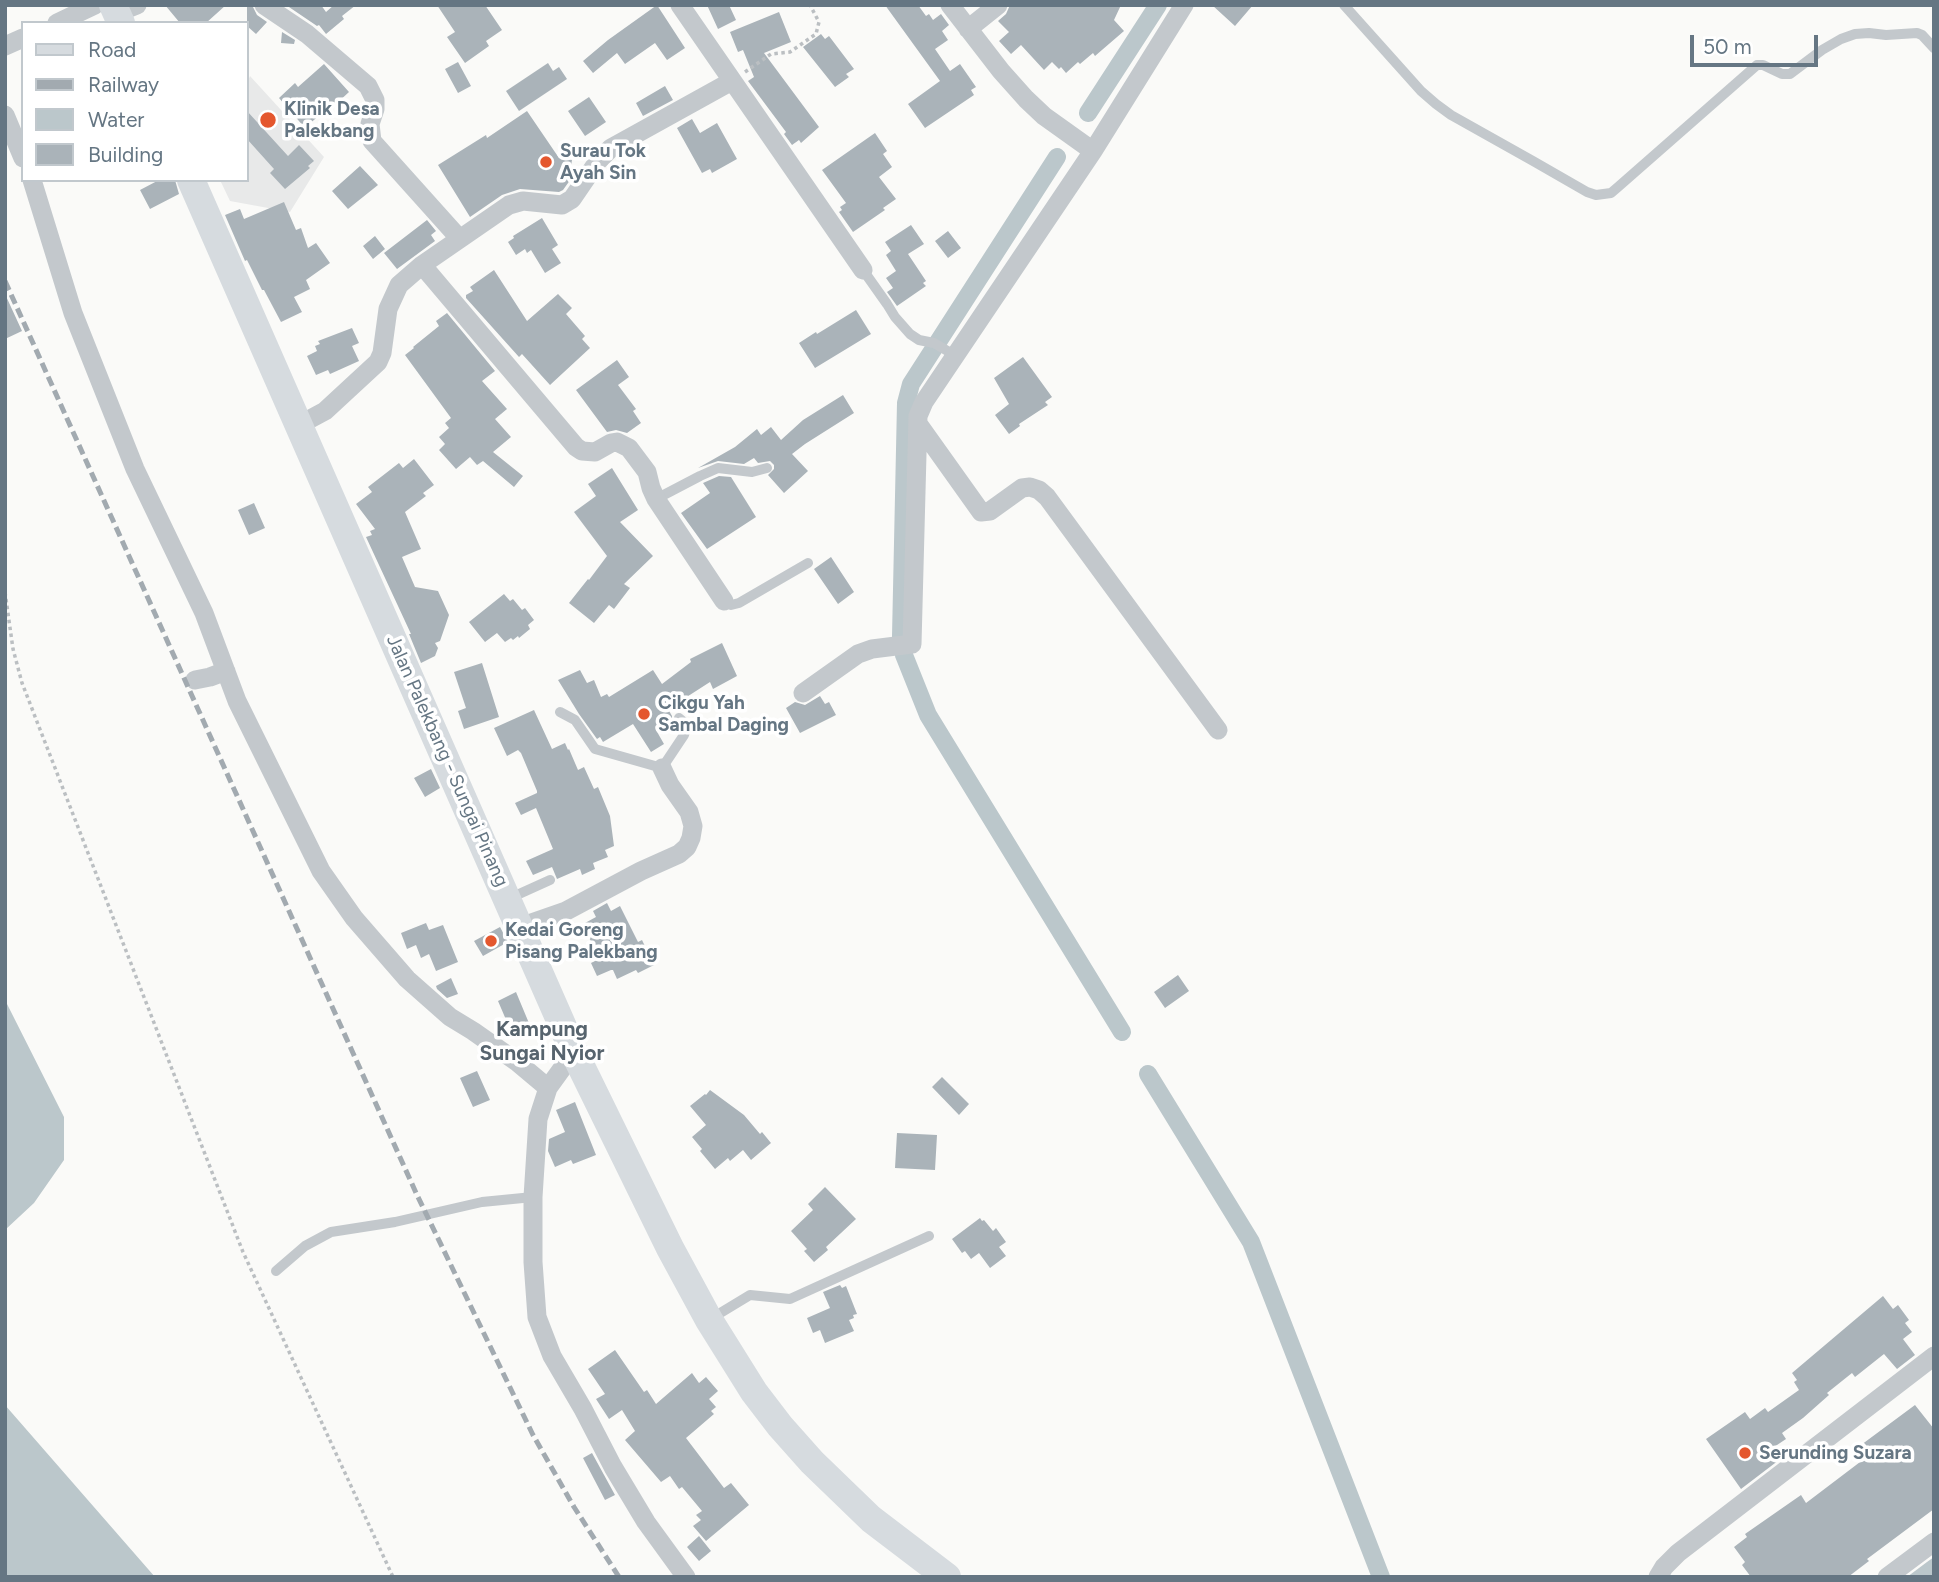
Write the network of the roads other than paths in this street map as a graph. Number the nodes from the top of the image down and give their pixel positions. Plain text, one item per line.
1 (264, 5) edge
2 (680, 5) edge
3 (950, 5) edge
4 (998, 5) edge
5 (1184, 5) edge
6 (1344, 5) edge
7 (117, 10) edge
8 (66, 21) edge
9 (968, 29) junction
10 (21, 39) edge
11 (5, 46) edge
12 (1934, 48) edge
13 (732, 81) junction
14 (5, 115) edge
15 (1088, 147) junction
16 (21, 153) edge
17 (33, 182) edge
18 (192, 182) edge
19 (459, 238) junction
20 (422, 265) junction
21 (863, 270) joint
22 (951, 354) junction
23 (299, 425) junction
24 (919, 425) junction
25 (767, 468) dead end
26 (656, 499) junction
27 (808, 563) dead end
28 (724, 601) joint
29 (226, 671) junction
30 (195, 680) dead end
31 (803, 693) dead end
32 (560, 712) dead end
33 (679, 718) dead end
34 (1218, 730) dead end
35 (662, 768) junction
36 (550, 880) dead end
37 (508, 900) junction
38 (520, 927) junction
39 (574, 1052) junction
40 (548, 1088) junction
41 (533, 1197) junction
42 (929, 1236) dead end
43 (276, 1271) dead end
44 (709, 1320) junction
45 (1934, 1356) edge
46 (1934, 1542) edge
47 (685, 1577) edge
48 (947, 1577) edge
49 (1658, 1577) edge
50 (1887, 1577) edge

1 - 19 street
2 - 13 street
3 - 9 street
4 - 9 street
5 - 15 street
6 - 12 lane
7 - 8 street
9 - 15 street
10 - 11 street
13 - 19 street
13 - 21 street
14 - 16 street
15 - 22 street
17 - 29 street
18 - 23 street, Jalan Palekbang - Sungai Pinang
19 - 20 street
20 - 23 street
20 - 26 street
21 - 22 lane
22 - 24 street
23 - 37 street, Jalan Palekbang - Sungai Pinang
24 - 31 street
24 - 34 street
25 - 26 lane
26 - 28 street
27 - 28 lane
29 - 30 street
29 - 40 street
32 - 35 lane
33 - 35 lane
35 - 38 street
36 - 37 lane
37 - 38 street, Jalan Palekbang - Sungai Pinang
38 - 39 street, Jalan Palekbang - Sungai Pinang
39 - 40 street
39 - 44 street, Jalan Palekbang - Sungai Pinang
40 - 41 street
41 - 43 lane
41 - 47 street
42 - 44 lane
44 - 48 street, Jalan Palekbang - Sungai Pinang
45 - 49 street
46 - 50 street

